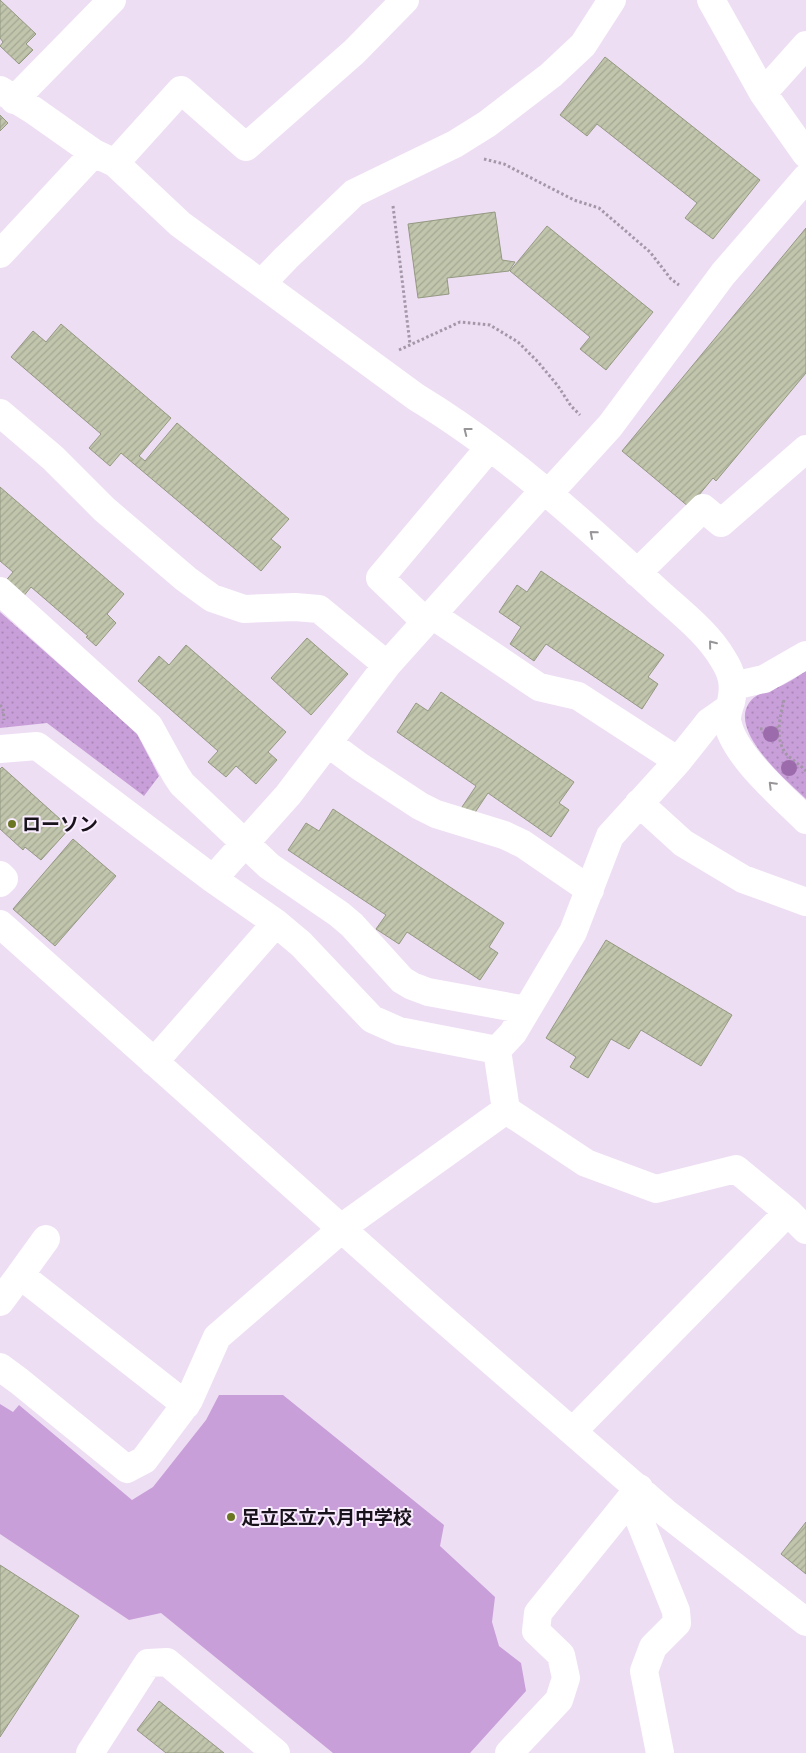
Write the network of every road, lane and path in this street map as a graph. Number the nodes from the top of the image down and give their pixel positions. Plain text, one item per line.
1 (112, 0) edge
2 (405, 0) edge
3 (612, 0) edge
4 (711, 0) edge
5 (806, 45) edge
6 (763, 93) junction
7 (7, 95) edge
8 (454, 144) junction
9 (806, 154) edge
10 (105, 158) junction
11 (806, 178) edge
12 (392, 200) dead end
13 (0, 254) edge
14 (262, 283) junction
15 (701, 302) junction
16 (410, 344) junction
17 (373, 365) junction
18 (0, 413) edge
19 (602, 435) junction
20 (489, 448) junction
21 (806, 450) edge
22 (546, 492) junction
23 (637, 573) junction
24 (0, 591) edge
25 (429, 619) junction
26 (806, 655) edge
27 (387, 665) junction
28 (788, 695) dead end
29 (731, 697) junction
30 (328, 743) junction
31 (0, 749) edge
32 (678, 761) junction
33 (806, 771) edge
34 (639, 803) junction
35 (806, 820) edge
36 (244, 844) junction
37 (0, 875) edge
38 (213, 879) junction
39 (0, 884) edge
40 (590, 890) junction
41 (806, 902) edge
42 (276, 923) junction
43 (4, 938) edge
44 (526, 1010) junction
45 (498, 1050) junction
46 (154, 1062) junction
47 (506, 1110) junction
48 (797, 1221) edge
49 (342, 1229) junction
50 (46, 1239) dead end
51 (20, 1275) junction
52 (0, 1302) edge
53 (0, 1368) edge
54 (186, 1405) junction
55 (573, 1432) junction
56 (635, 1494) junction
57 (806, 1622) edge
58 (90, 1753) edge
59 (276, 1753) edge
60 (508, 1753) edge
61 (660, 1753) edge

1 - 7 street
2 - 10 street
3 - 8 street
4 - 6 street
5 - 6 street
6 - 9 street
7 - 10 street
8 - 14 street
8 - 15 path
10 - 13 street
10 - 14 street
11 - 15 street
12 - 16 path
14 - 17 street
15 - 19 street
16 - 17 path
16 - 19 path
20 -> 17 street
18 - 27 street
19 - 22 street
20 - 22 street
20 - 25 street
21 - 23 street
23 -> 22 street
22 - 25 street
29 -> 23 street
24 - 36 street
25 - 27 street
25 - 32 street
26 - 29 street
27 - 30 street
28 - 33 path
29 - 32 street
35 -> 29 street
30 - 36 street
30 - 40 street
31 - 38 street
32 - 34 street
34 - 40 street
34 - 41 street
36 - 38 street
36 - 44 street
37 - 39 street
38 - 42 street
40 - 44 street
42 - 45 street
42 - 46 street
43 - 46 street
44 - 45 street
45 - 47 street
46 - 49 street
47 - 48 street
47 - 49 street
48 - 55 street
49 - 54 street
49 - 55 street
50 - 51 street
51 - 52 street
51 - 54 street
53 - 54 street
55 - 56 street
56 - 57 street
56 - 60 street
56 - 61 street
58 - 59 street

